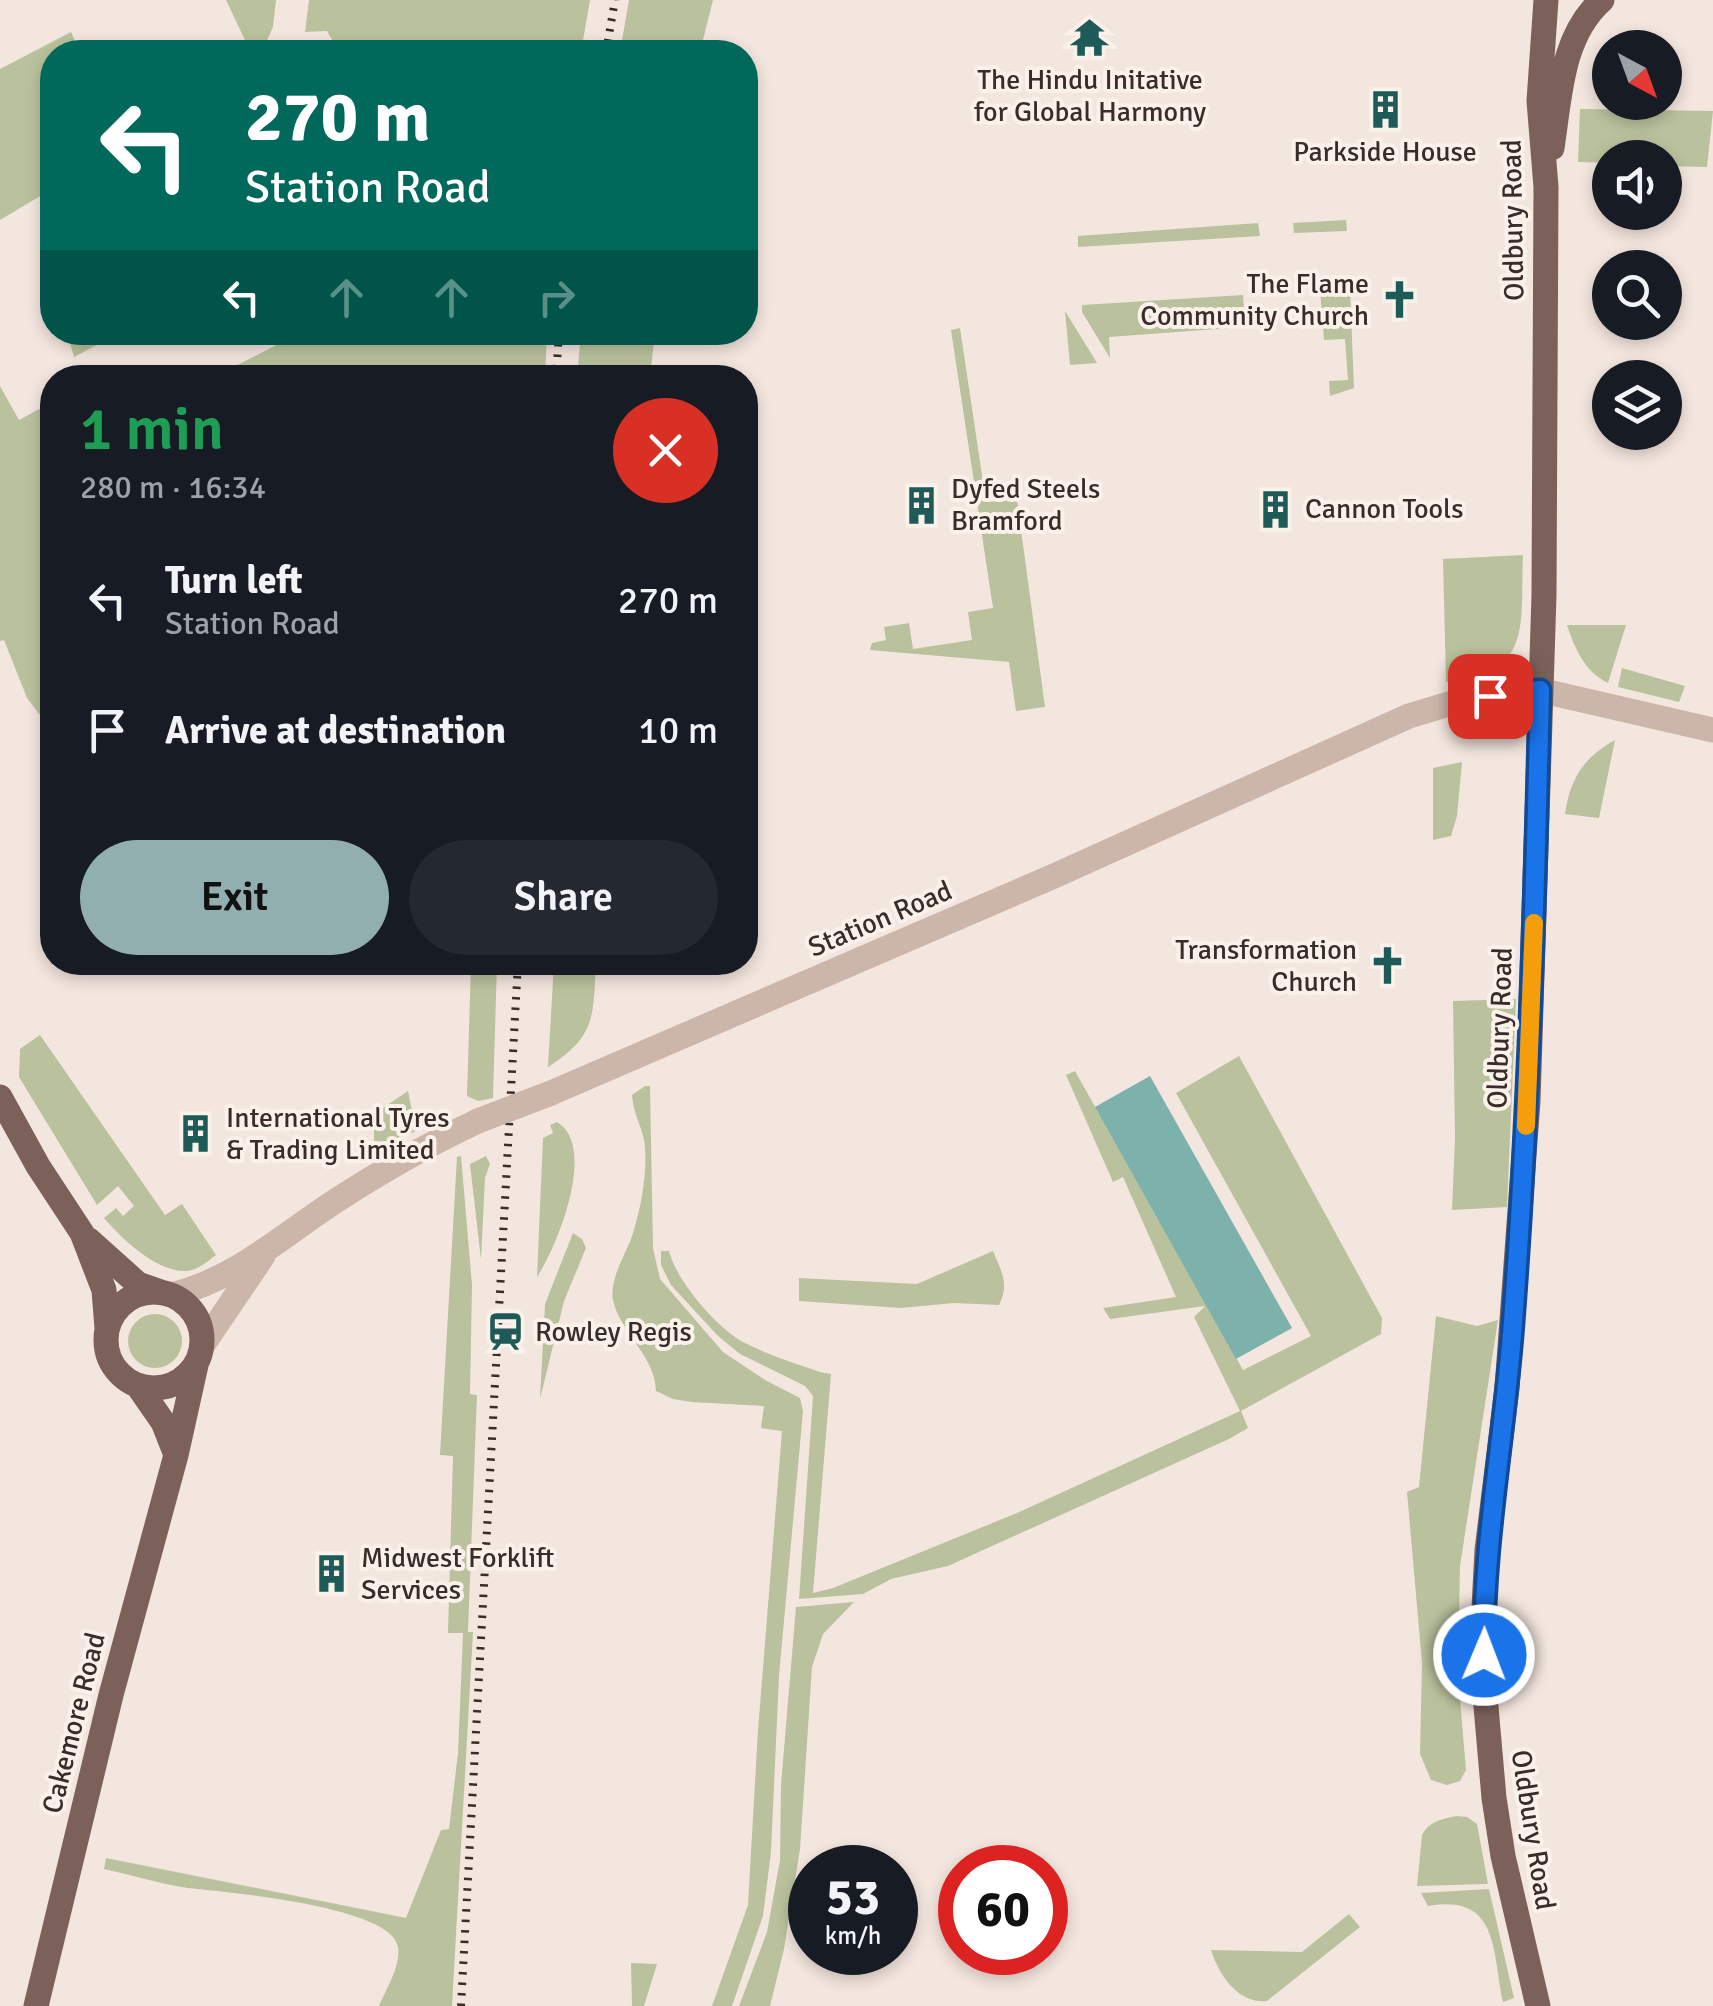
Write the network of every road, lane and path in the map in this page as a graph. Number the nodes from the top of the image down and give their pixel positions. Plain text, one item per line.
1 (1529, 0) edge
2 (1546, 0) edge
3 (1574, 0) edge
4 (1602, 0) edge
5 (1574, 39) junction
6 (1542, 45) junction
7 (1546, 187) junction
8 (1540, 690) junction
9 (1713, 730) edge
10 (0, 1097) edge
11 (82, 1234) junction
12 (266, 1252) junction
13 (166, 1294) junction
14 (107, 1328) junction
15 (199, 1356) junction
16 (138, 1386) junction
17 (176, 1455) junction
18 (36, 2006) edge
19 (1538, 2006) edge

1 - 6 main road, Oldbury Road
2 - 6 main road, Oldbury Road
3 - 5 main road
4 - 5 main road
5 - 7 main road
6 - 7 main road, Oldbury Road
7 - 8 main road, Oldbury Road
8 - 9 street
8 - 12 street, Station Road, bridge
8 - 19 main road, Oldbury Road
10 - 11 main road
11 - 13 main road
11 - 14 main road
12 - 13 street, Station Road
12 - 15 street, Station Road
13 - 14 main road
13 - 15 main road
14 - 16 main road
15 - 16 main road
15 - 17 main road, Cakemore Road
16 - 17 main road
17 - 18 main road, Cakemore Road

